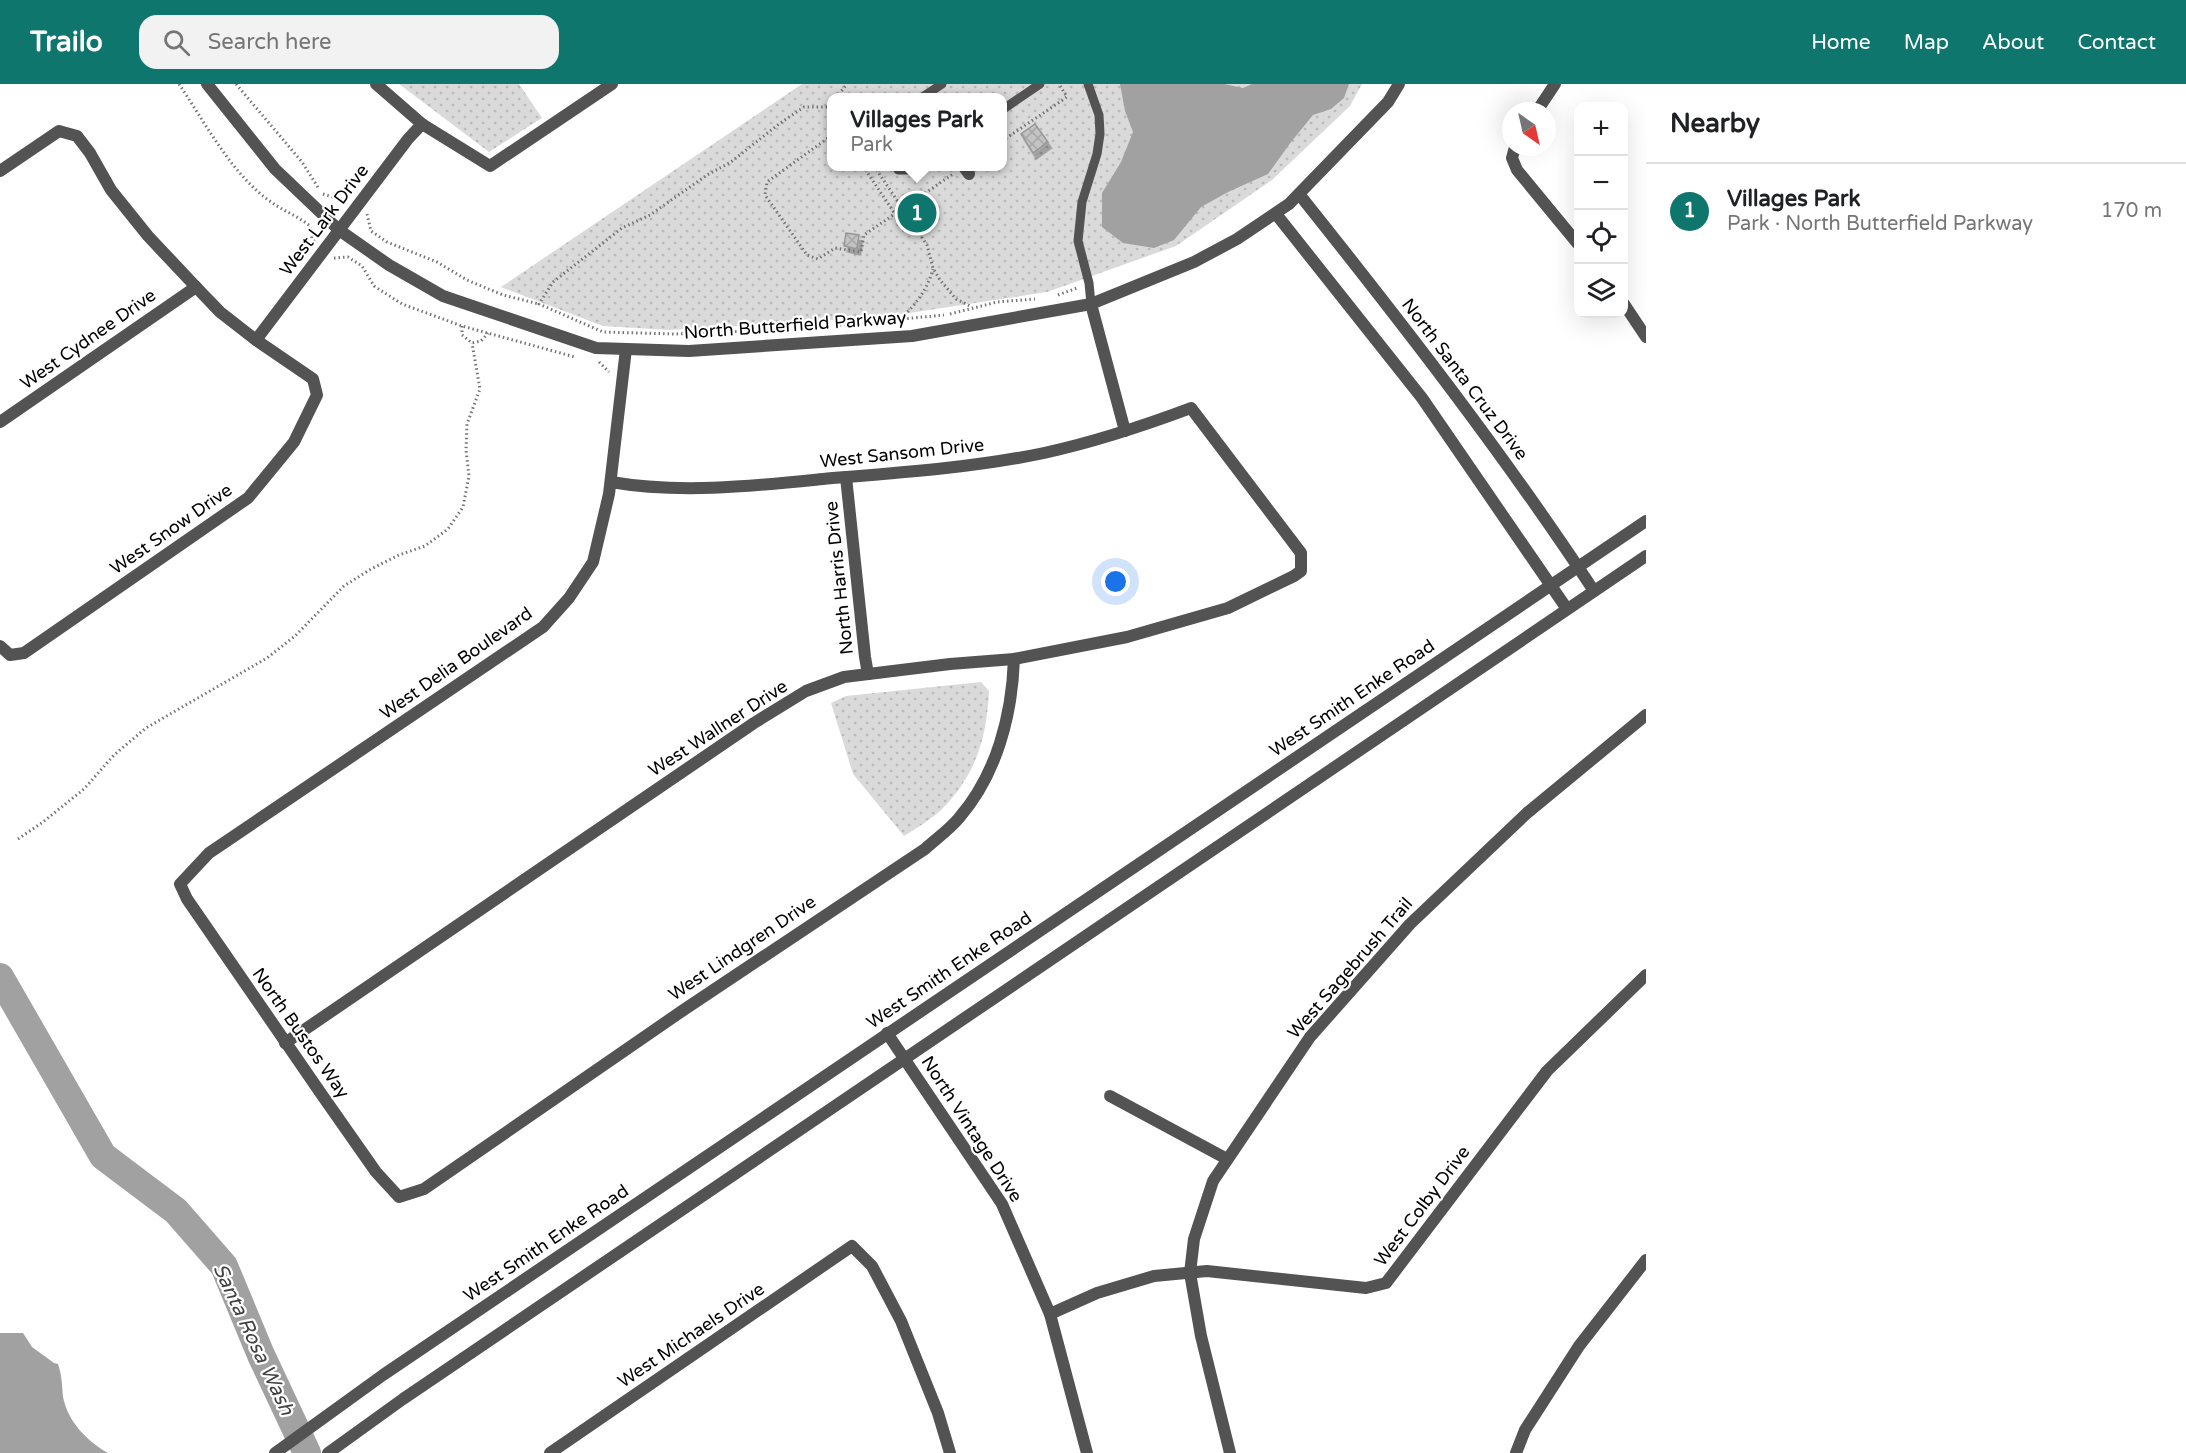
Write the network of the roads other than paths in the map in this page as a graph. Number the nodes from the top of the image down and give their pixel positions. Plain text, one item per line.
1 (207, 84) edge
2 (376, 84) edge
3 (612, 84) edge
4 (942, 84) edge
5 (1040, 84) edge
6 (1088, 84) edge
7 (1399, 84) edge
8 (1555, 84) edge
9 (928, 93) edge
10 (1544, 102) edge
11 (1007, 107) edge
12 (422, 124) junction
13 (1513, 156) edge
14 (0, 171) edge
15 (1299, 194) junction
16 (1276, 214) junction
17 (339, 230) junction
18 (1574, 239) edge
19 (196, 287) junction
20 (1090, 304) junction
21 (1628, 311) edge
22 (1646, 337) edge
23 (256, 340) junction
24 (626, 349) junction
25 (0, 422) edge
26 (1125, 431) junction
27 (846, 477) junction
28 (610, 482) junction
29 (1646, 521) edge
30 (1646, 556) edge
31 (1579, 567) junction
32 (1301, 570) joint
33 (1550, 586) junction
34 (1594, 591) junction
35 (1567, 609) junction
36 (0, 646) edge
37 (1014, 659) junction
38 (868, 674) junction
39 (1646, 715) edge
40 (180, 884) joint
41 (1646, 975) edge
42 (887, 1033) junction
43 (285, 1043) junction
44 (905, 1058) junction
45 (1110, 1096) dead end
46 (1227, 1159) junction
47 (399, 1197) joint
48 (1646, 1260) edge
49 (1190, 1273) junction
50 (1050, 1314) junction
51 (275, 1453) edge
52 (328, 1453) edge
53 (549, 1453) edge
54 (950, 1453) edge
55 (1087, 1453) edge
56 (1230, 1453) edge
57 (1516, 1453) edge

1 - 17 street, North Butterfield Parkway
2 - 12 street
3 - 12 street
4 - 9 lane
5 - 11 lane
6 - 20 lane
7 - 15 street, North Butterfield Parkway
8 - 10 street
12 - 17 street, West Lark Drive
13 - 18 street
14 - 19 street
15 - 16 street, North Butterfield Parkway
15 - 31 street, North Santa Cruz Drive
16 - 20 street, North Butterfield Parkway
16 - 33 street
17 - 23 street, West Lark Drive
17 - 24 street, North Butterfield Parkway
19 - 23 street
19 - 25 street, West Cydnee Drive
20 - 24 street, North Butterfield Parkway
20 - 26 street
21 - 22 street
23 - 36 street, West Snow Drive
24 - 28 street, West Delia Boulevard
26 - 27 street, West Sansom Drive
26 - 32 street, West Sansom Drive
27 - 28 street, West Sansom Drive
27 - 38 street, North Harris Drive
28 - 40 street, West Delia Boulevard
29 - 31 street, West Smith Enke Road
30 - 34 street
31 - 33 street, West Smith Enke Road
31 - 34 street, North Santa Cruz Drive
32 - 37 street, West Wallner Drive
33 - 35 street
33 - 42 street, West Smith Enke Road
34 - 35 street
35 - 44 street
37 - 38 street, West Wallner Drive
37 - 47 street, West Lindgren Drive
38 - 43 street, West Wallner Drive
39 - 46 street, West Sagebrush Trail
40 - 43 street, North Bustos Way
41 - 49 street, West Colby Drive
42 - 44 street, North Vintage Drive
42 - 51 street, West Smith Enke Road
43 - 47 street, North Bustos Way
44 - 50 street, North Vintage Drive
44 - 52 street
45 - 46 street
46 - 49 street, West Sagebrush Trail
48 - 57 street
49 - 50 street, West Colby Drive
49 - 56 street, West Sagebrush Trail
50 - 55 street, North Vintage Drive
53 - 54 street, West Michaels Drive

